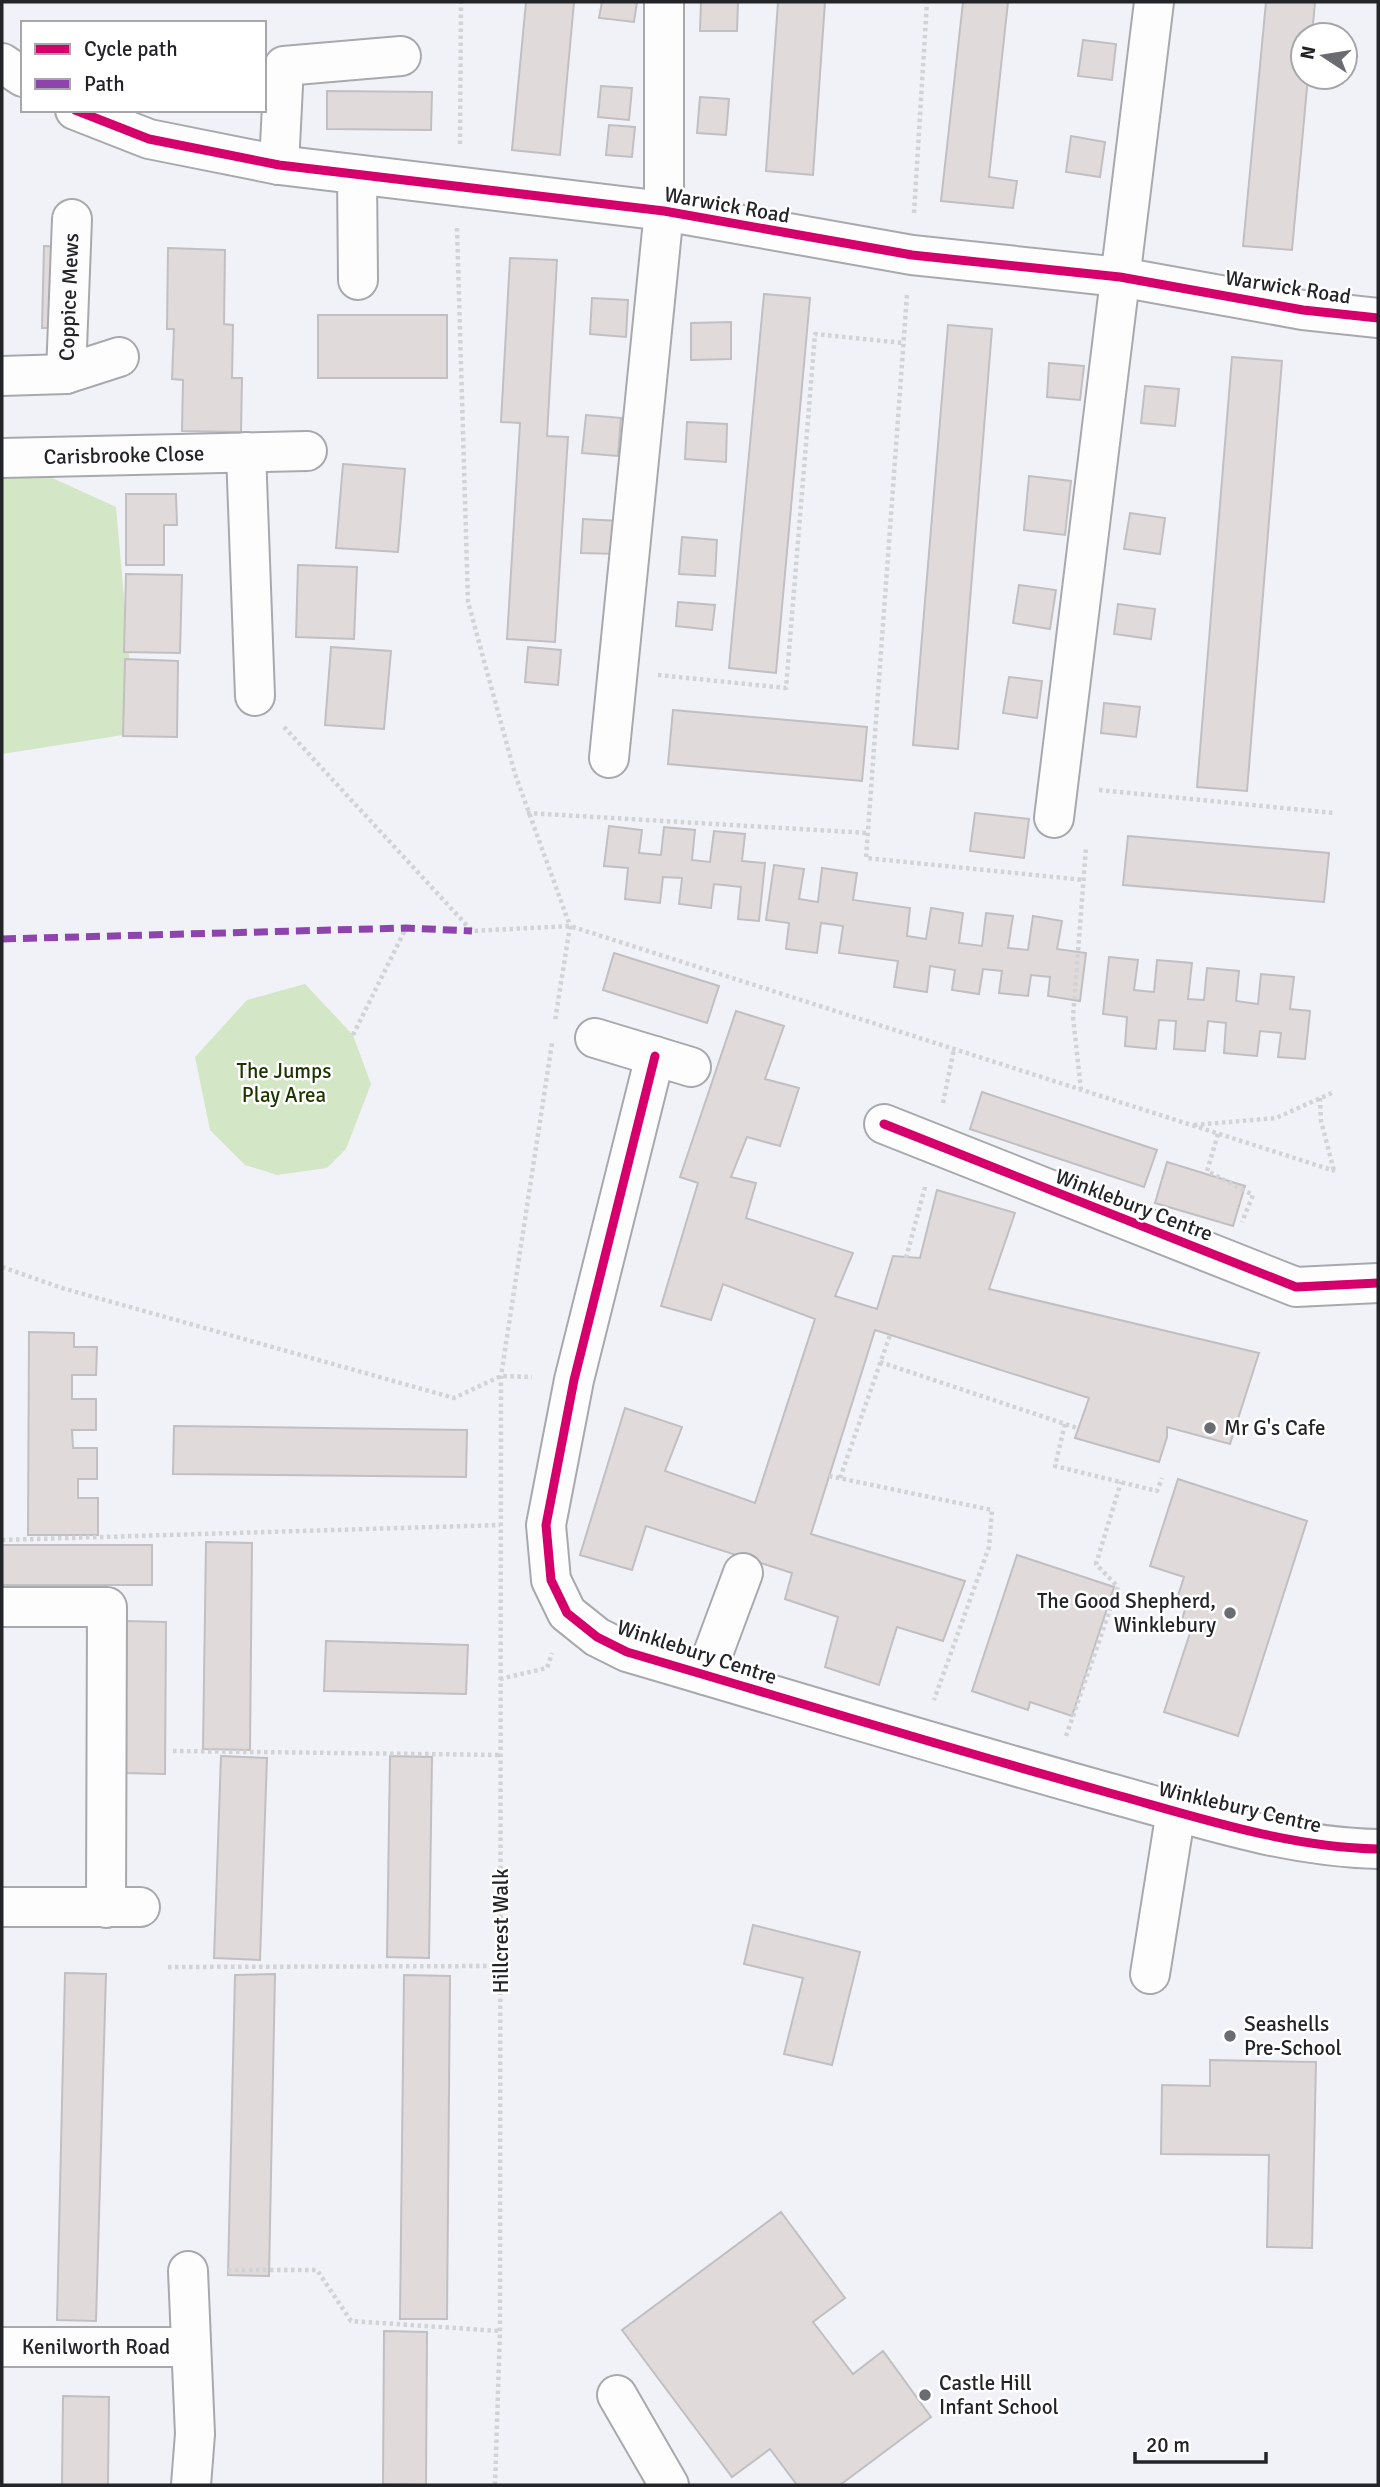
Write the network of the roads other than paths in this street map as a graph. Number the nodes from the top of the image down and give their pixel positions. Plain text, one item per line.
1 (664, 2) edge
2 (1154, 2) edge
3 (401, 56) dead end
4 (80, 112) edge
5 (279, 165) junction
6 (357, 175) junction
7 (664, 211) junction
8 (72, 219) dead end
9 (1120, 276) junction
10 (358, 280) dead end
11 (1378, 318) edge
12 (120, 357) dead end
13 (66, 374) junction
14 (2, 376) edge
15 (307, 451) dead end
16 (246, 453) junction
17 (2, 458) edge
18 (255, 696) road end
19 (610, 758) dead end
20 (1054, 818) dead end
21 (596, 1038) dead end
22 (655, 1056) junction
23 (691, 1067) dead end
24 (884, 1124) dead end
25 (1378, 1283) edge
26 (743, 1573) dead end
27 (2, 1607) edge
28 (705, 1675) junction
29 (1176, 1811) junction
30 (1378, 1849) edge
31 (2, 1907) edge
32 (1150, 1974) dead end
33 (188, 2271) road end
34 (2, 2347) edge
35 (190, 2347) junction
36 (617, 2395) dead end
37 (191, 2485) edge
38 (668, 2485) edge

1 - 7 street, Warwick Road
2 - 9 street
3 - 5 street
4 - 5 street, Warwick Road
5 - 6 street, Warwick Road
6 - 7 street, Warwick Road
6 - 10 street
7 - 9 street, Warwick Road
7 - 19 street, Warwick Road
8 - 13 street, Coppice Mews
9 - 11 street, Warwick Road
9 - 20 street
12 - 13 street, Coppice Mews
13 - 14 street, Coppice Mews
15 - 16 street, Carisbrooke Close
16 - 17 street, Carisbrooke Close
16 - 18 street
21 - 22 street
22 - 23 street
22 - 28 street, Winklebury Centre
24 - 25 street, Winklebury Centre
26 - 28 street
27 - 31 street
28 - 29 street, Winklebury Centre
29 - 30 street, Winklebury Centre
29 - 32 street
33 - 35 street, Kenilworth Road
34 - 35 street, Kenilworth Road
35 - 37 street, Kenilworth Road
36 - 38 street

